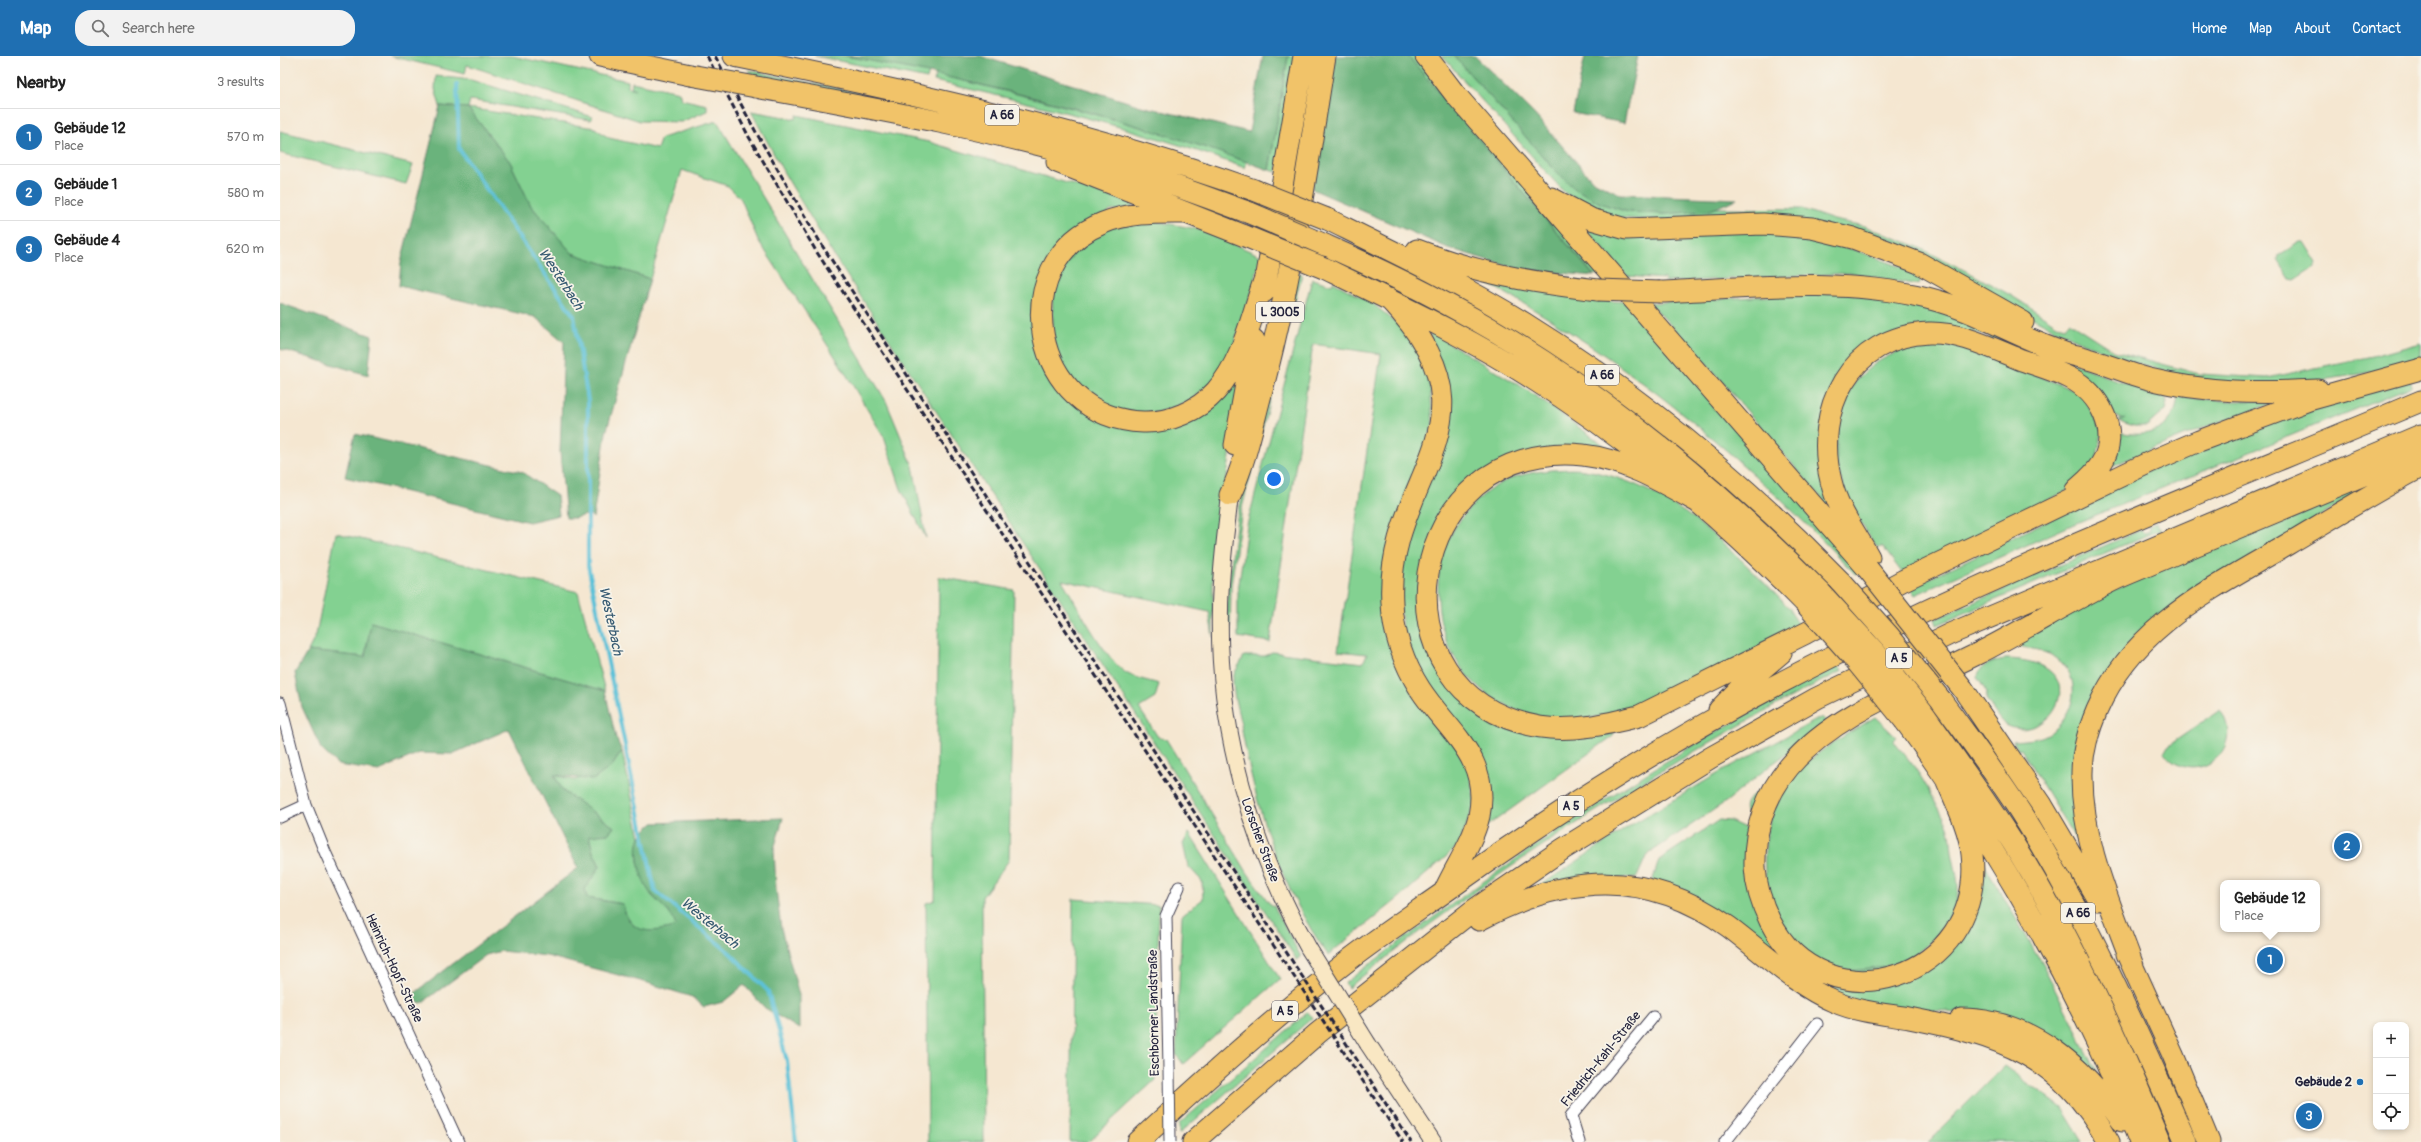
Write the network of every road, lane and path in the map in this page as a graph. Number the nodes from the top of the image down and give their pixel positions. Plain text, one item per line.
1 (600, 56) edge
2 (1304, 56) edge
3 (1325, 56) edge
4 (1426, 56) edge
5 (739, 57) edge
6 (996, 135) junction
7 (1541, 193) junction
8 (1184, 213) junction
9 (1327, 219) junction
10 (1265, 278) junction
11 (1388, 299) junction
12 (2088, 358) junction
13 (2421, 369) edge
14 (2348, 388) junction
15 (2421, 401) edge
16 (2421, 435) edge
17 (2421, 451) edge
18 (2421, 467) edge
19 (1230, 495) junction
20 (2060, 504) junction
21 (1705, 506) junction
22 (1871, 568) junction
23 (1812, 598) junction
24 (1806, 633) junction
25 (280, 703) edge
26 (1914, 716) junction
27 (1704, 725) junction
28 (1944, 774) junction
29 (306, 805) junction
30 (280, 817) edge
31 (1179, 887) dead end
32 (1442, 894) junction
33 (1418, 956) junction
34 (2133, 966) junction
35 (1653, 1016) dead end
36 (1908, 1018) junction
37 (1817, 1024) dead end
38 (458, 1142) edge
39 (1138, 1142) edge
40 (1170, 1142) edge
41 (1193, 1142) edge
42 (1433, 1142) edge
43 (1579, 1142) edge
44 (1725, 1142) edge
45 (2109, 1142) edge
46 (2135, 1142) edge
47 (2140, 1142) edge
48 (2162, 1142) edge
49 (2186, 1142) edge
50 (2209, 1142) edge

1 - 6 highway, A 66, bridge
2 - 10 highway, L 3005
3 - 19 highway, L 3005
4 - 7 highway
5 - 9 highway, A 66, bridge
6 - 8 highway
6 - 23 highway, A 66, bridge
7 - 12 highway
7 - 22 highway
8 - 10 highway
8 - 11 highway, bridge
9 - 12 highway, bridge
9 - 49 highway, A 66, bridge
10 - 19 highway, L 3005
11 - 21 highway
11 - 32 highway
12 - 14 highway
13 - 14 highway
14 - 20 highway
15 - 27 highway, A 5
16 - 33 highway, A 5
17 - 28 highway
18 - 34 highway
19 - 42 main road, Lorscher Straße, bridge
20 - 22 highway
20 - 24 highway
21 - 23 highway
21 - 24 highway
22 - 34 highway, bridge
23 - 26 highway, bridge
24 - 27 highway
25 - 29 street, Heinrich-Hopf-Straße
26 - 28 highway
26 - 48 highway, A 66
27 - 32 highway, A 5
28 - 47 highway
29 - 30 street
29 - 38 street, Heinrich-Hopf-Straße
31 - 40 street, Eschborner Landstraße, bridge
32 - 39 highway, A 5
33 - 36 highway
33 - 41 highway, A 5
34 - 50 highway
35 - 43 street, Friedrich-Kahl-Straße
36 - 45 highway
36 - 46 highway
37 - 44 street

